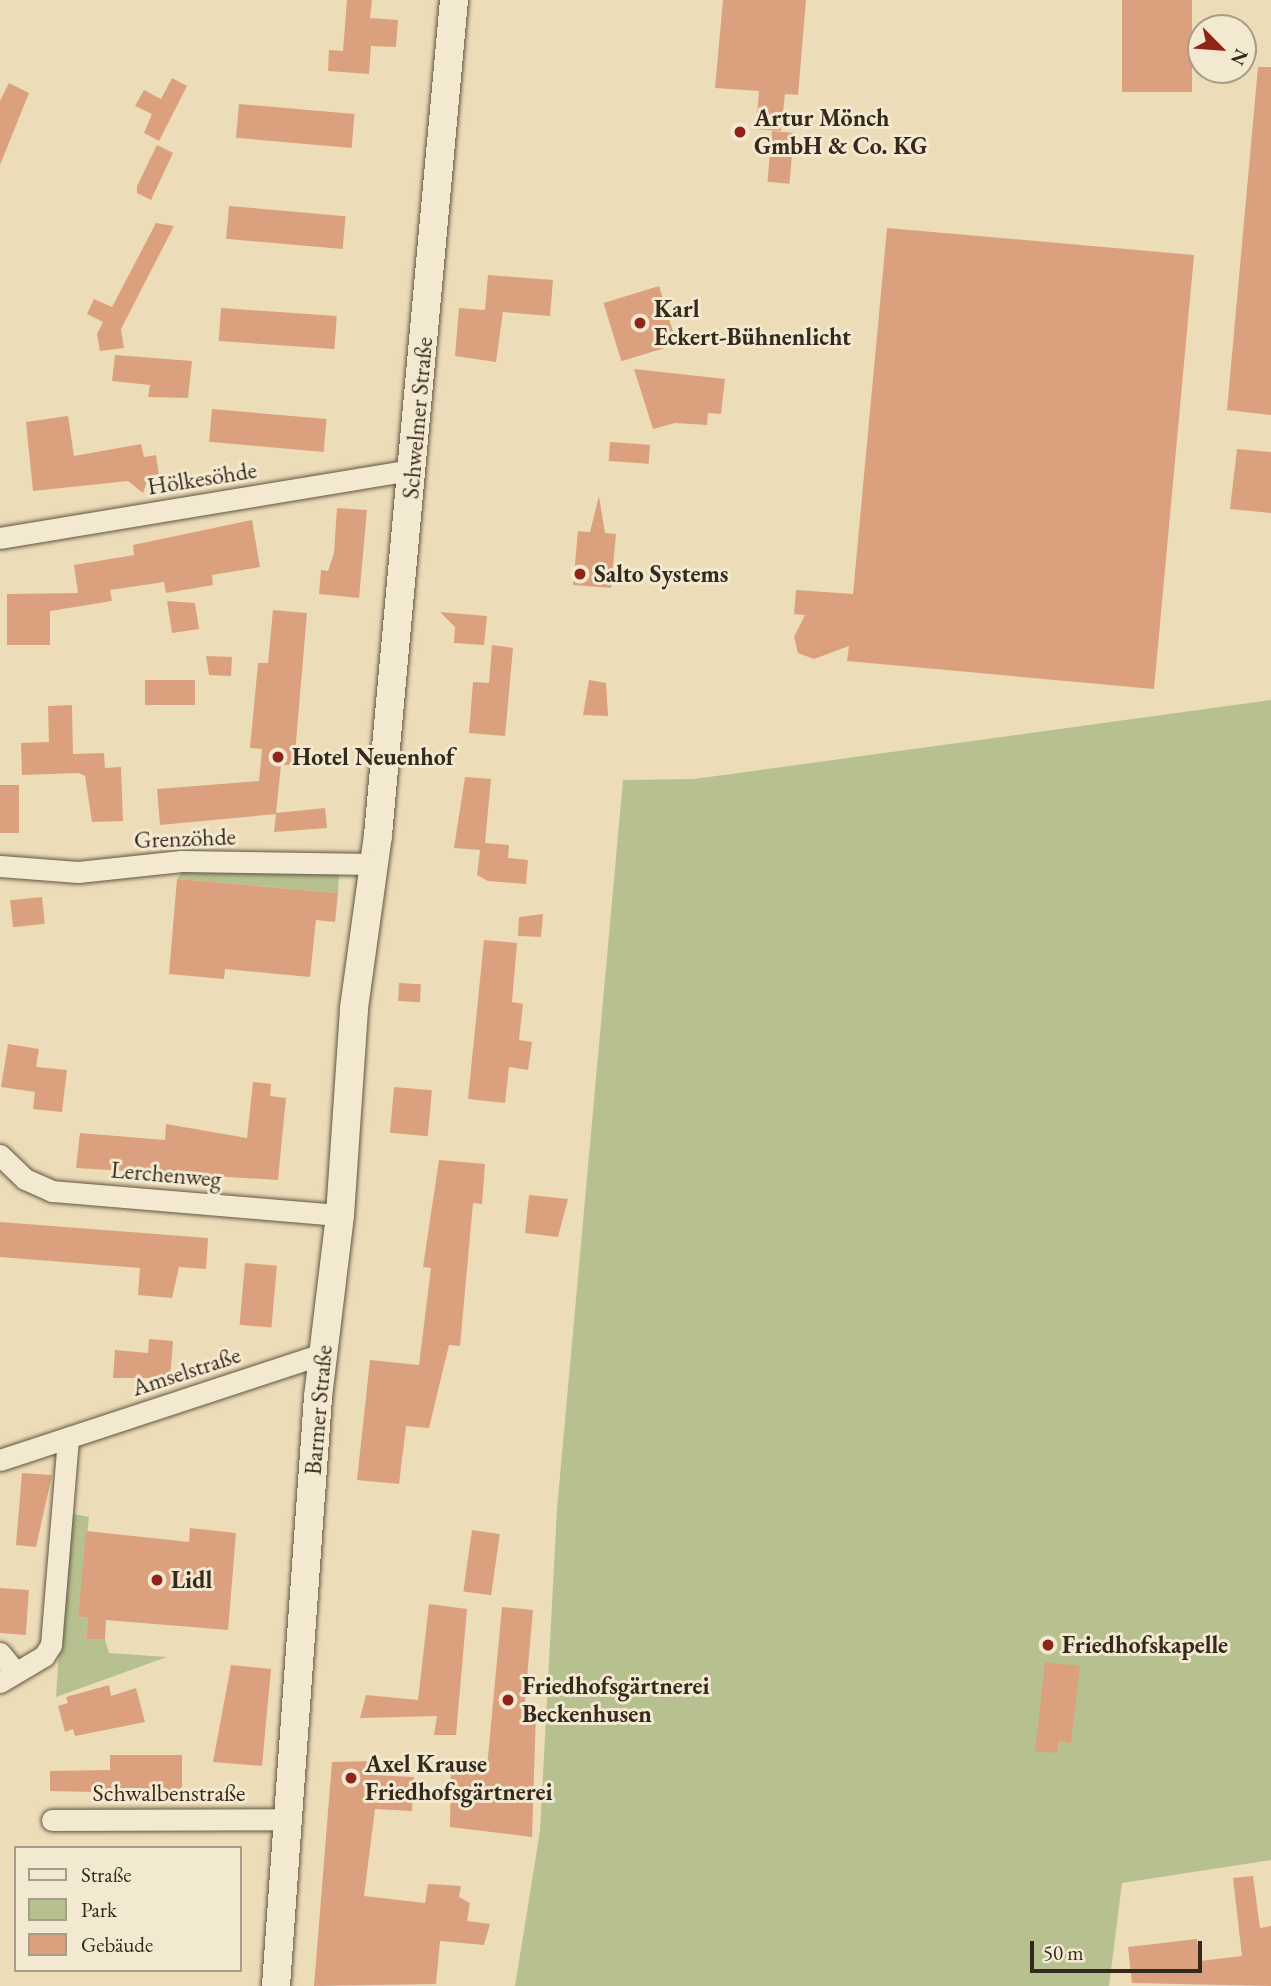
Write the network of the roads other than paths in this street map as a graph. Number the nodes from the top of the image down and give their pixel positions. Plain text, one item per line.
1 (454, 0) edge
2 (412, 470) junction
3 (0, 538) edge
4 (378, 835) joint
5 (373, 864) junction
6 (0, 866) edge
7 (0, 1155) edge
8 (340, 1215) junction
9 (322, 1354) junction
10 (68, 1438) junction
11 (0, 1460) edge
12 (0, 1653) edge
13 (7, 1676) edge
14 (287, 1819) junction
15 (52, 1820) dead end
16 (275, 1986) edge

1 - 2 main road, Schwelmer Straße
2 - 3 street, Hölkesöhde
2 - 4 main road, Schwelmer Straße
4 - 5 main road, Barmer Straße
5 - 6 street, Grenzöhde
5 - 8 main road, Barmer Straße
7 - 8 street, Lerchenweg
8 - 9 main road, Barmer Straße
9 - 10 street, Amselstraße
9 - 14 main road, Barmer Straße
10 - 11 street, Amselstraße
10 - 13 street
12 - 13 street
14 - 15 street, Schwalbenstraße
14 - 16 main road, Barmer Straße

